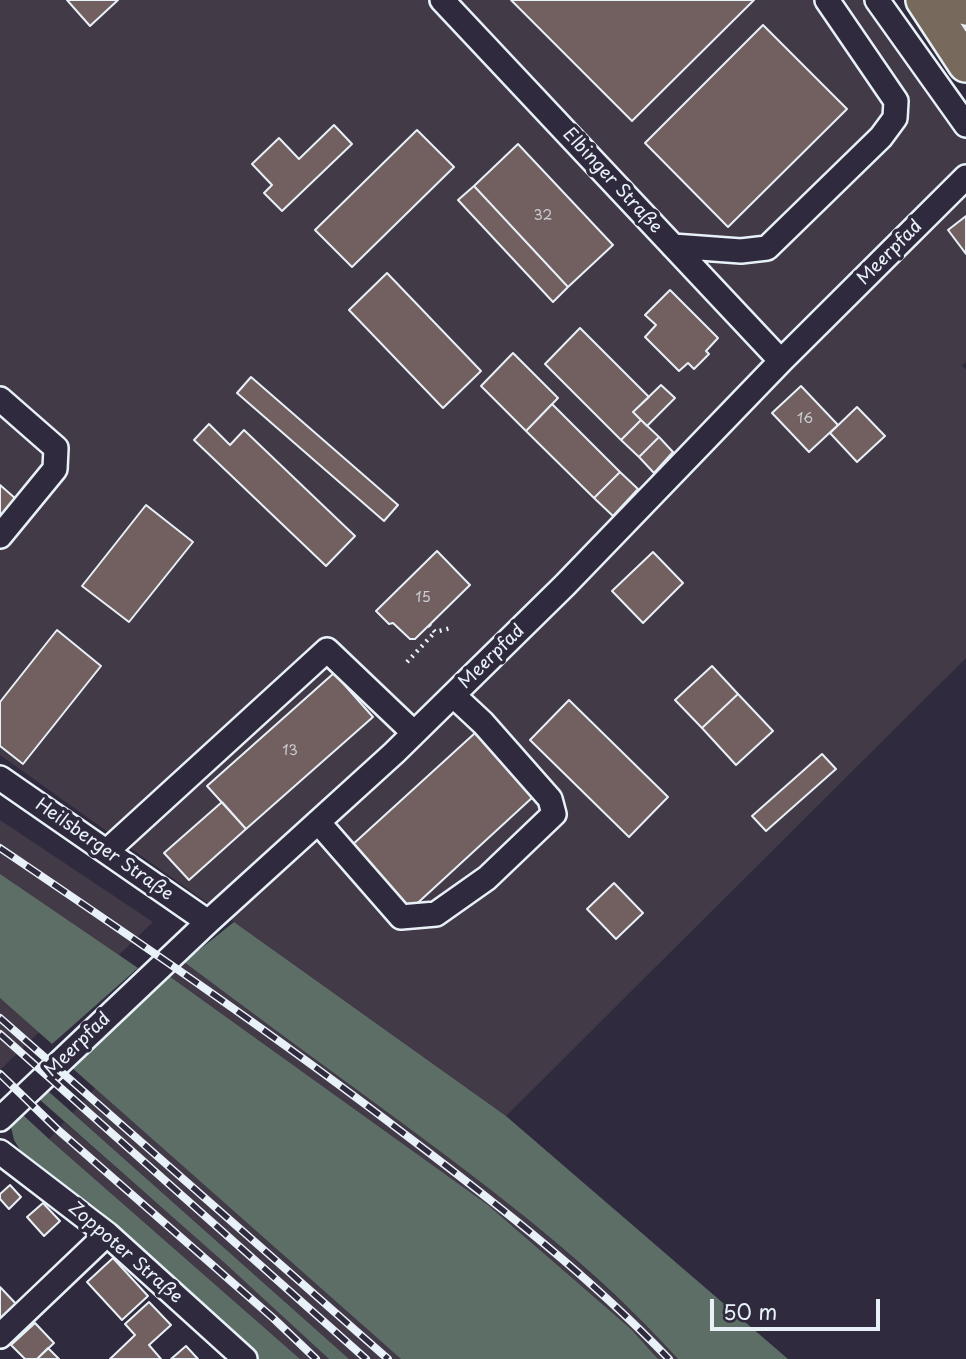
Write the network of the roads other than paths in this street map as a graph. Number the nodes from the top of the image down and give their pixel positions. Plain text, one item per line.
1 (442, 0) edge
2 (827, 0) edge
3 (877, 0) edge
4 (923, 0) edge
5 (961, 0) edge
6 (966, 7) edge
7 (966, 64) edge
8 (966, 125) edge
9 (966, 177) edge
10 (673, 246) junction
11 (781, 361) junction
12 (0, 400) edge
13 (0, 536) edge
14 (453, 695) junction
15 (414, 733) junction
16 (0, 778) edge
17 (318, 822) junction
18 (107, 851) junction
19 (208, 922) junction
20 (0, 1119) edge
21 (0, 1152) edge
22 (107, 1234) junction
23 (0, 1336) edge
24 (245, 1359) edge

1 - 10 street, Elbinger Straße
2 - 10 street
3 - 8 street
4 - 7 highway
5 - 6 highway
9 - 11 street, Meerpfad
10 - 11 street, Elbinger Straße
11 - 14 street, Meerpfad
12 - 13 street
14 - 15 street, Meerpfad
14 - 17 street
15 - 17 street, Meerpfad
15 - 18 street
16 - 18 street, Heilsberger Straße
17 - 19 street, Meerpfad
18 - 19 street, Heilsberger Straße
19 - 20 street, Meerpfad
21 - 22 street, Zoppoter Straße
22 - 23 street
22 - 24 street, Zoppoter Straße

